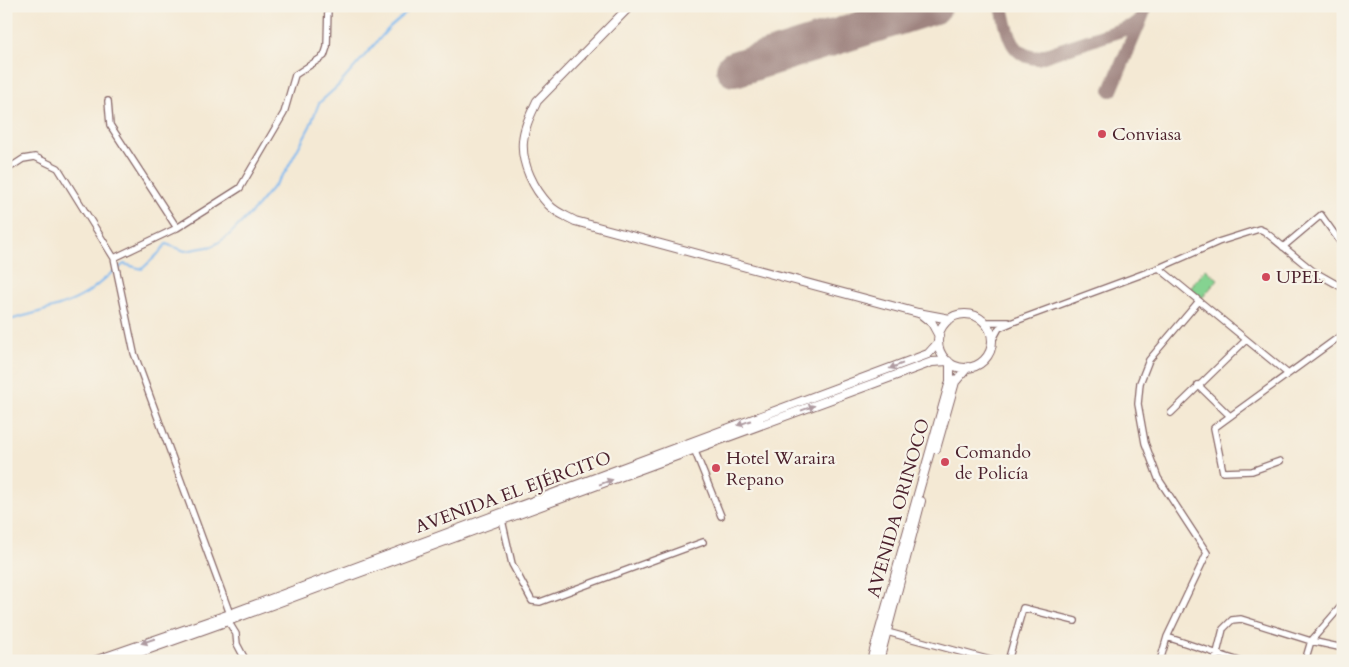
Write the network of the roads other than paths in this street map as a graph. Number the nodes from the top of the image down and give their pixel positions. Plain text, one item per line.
1 (328, 6) edge
2 (630, 6) edge
3 (108, 101) dead end
4 (6, 170) edge
5 (177, 228) junction
6 (1343, 246) edge
7 (1283, 247) junction
8 (114, 258) junction
9 (1159, 268) junction
10 (1342, 287) edge
11 (1199, 301) junction
12 (918, 312) junction
13 (950, 319) junction
14 (984, 322) junction
15 (1013, 322) junction
16 (1343, 334) edge
17 (938, 339) junction
18 (1246, 340) junction
19 (992, 341) junction
20 (949, 362) junction
21 (968, 367) junction
22 (1288, 373) junction
23 (1198, 385) junction
24 (1171, 413) dead end
25 (1230, 416) junction
26 (694, 449) junction
27 (1280, 461) dead end
28 (721, 516) dead end
29 (502, 520) junction
30 (704, 542) dead end
31 (1343, 604) edge
32 (229, 618) junction
33 (1075, 621) dead end
34 (887, 632) junction
35 (1167, 637) junction
36 (1311, 641) junction
37 (1343, 648) edge
38 (1217, 654) junction
39 (135, 657) edge
40 (94, 661) edge
41 (116, 661) edge
42 (246, 661) edge
43 (871, 661) edge
44 (878, 661) edge
45 (994, 661) edge
46 (1008, 661) edge
47 (1160, 661) edge
48 (1215, 661) edge
49 (1239, 661) edge
50 (1305, 661) edge

1 - 5 street
2 - 12 street
3 - 5 street
4 - 8 street
5 - 8 street
6 - 7 street
7 - 9 street
7 - 10 street
8 - 32 street
9 - 11 street
9 - 15 street
11 - 18 street
11 - 35 street
12 - 13 street
12 - 17 street
13 - 14 street
13 - 17 street
14 - 15 street
14 - 19 street
15 - 19 street
16 - 22 street
17 - 20 street
17 -> 32 street, AVENIDA EL EJÉRCITO
18 - 22 street
18 - 23 street
19 - 21 street
20 - 21 street
26 -> 20 street, AVENIDA EL EJÉRCITO
20 - 43 street, AVENIDA ORINOCO
21 - 34 street, AVENIDA ORINOCO
22 - 25 street
23 - 24 street
23 - 25 street
25 - 27 street
26 - 28 street
29 -> 26 street, AVENIDA EL EJÉRCITO
29 - 30 street
29 - 32 street, AVENIDA EL EJÉRCITO
31 - 36 street
32 - 39 street, AVENIDA EL EJÉRCITO
32 -> 40 street, AVENIDA EL EJÉRCITO
32 - 42 street
33 - 46 street
34 - 44 street, AVENIDA ORINOCO
34 - 45 street
35 - 38 street
35 - 47 street
36 - 37 street
36 - 38 street
36 - 50 street
38 - 48 street
38 - 49 street
39 - 41 street, AVENIDA EL EJÉRCITO

